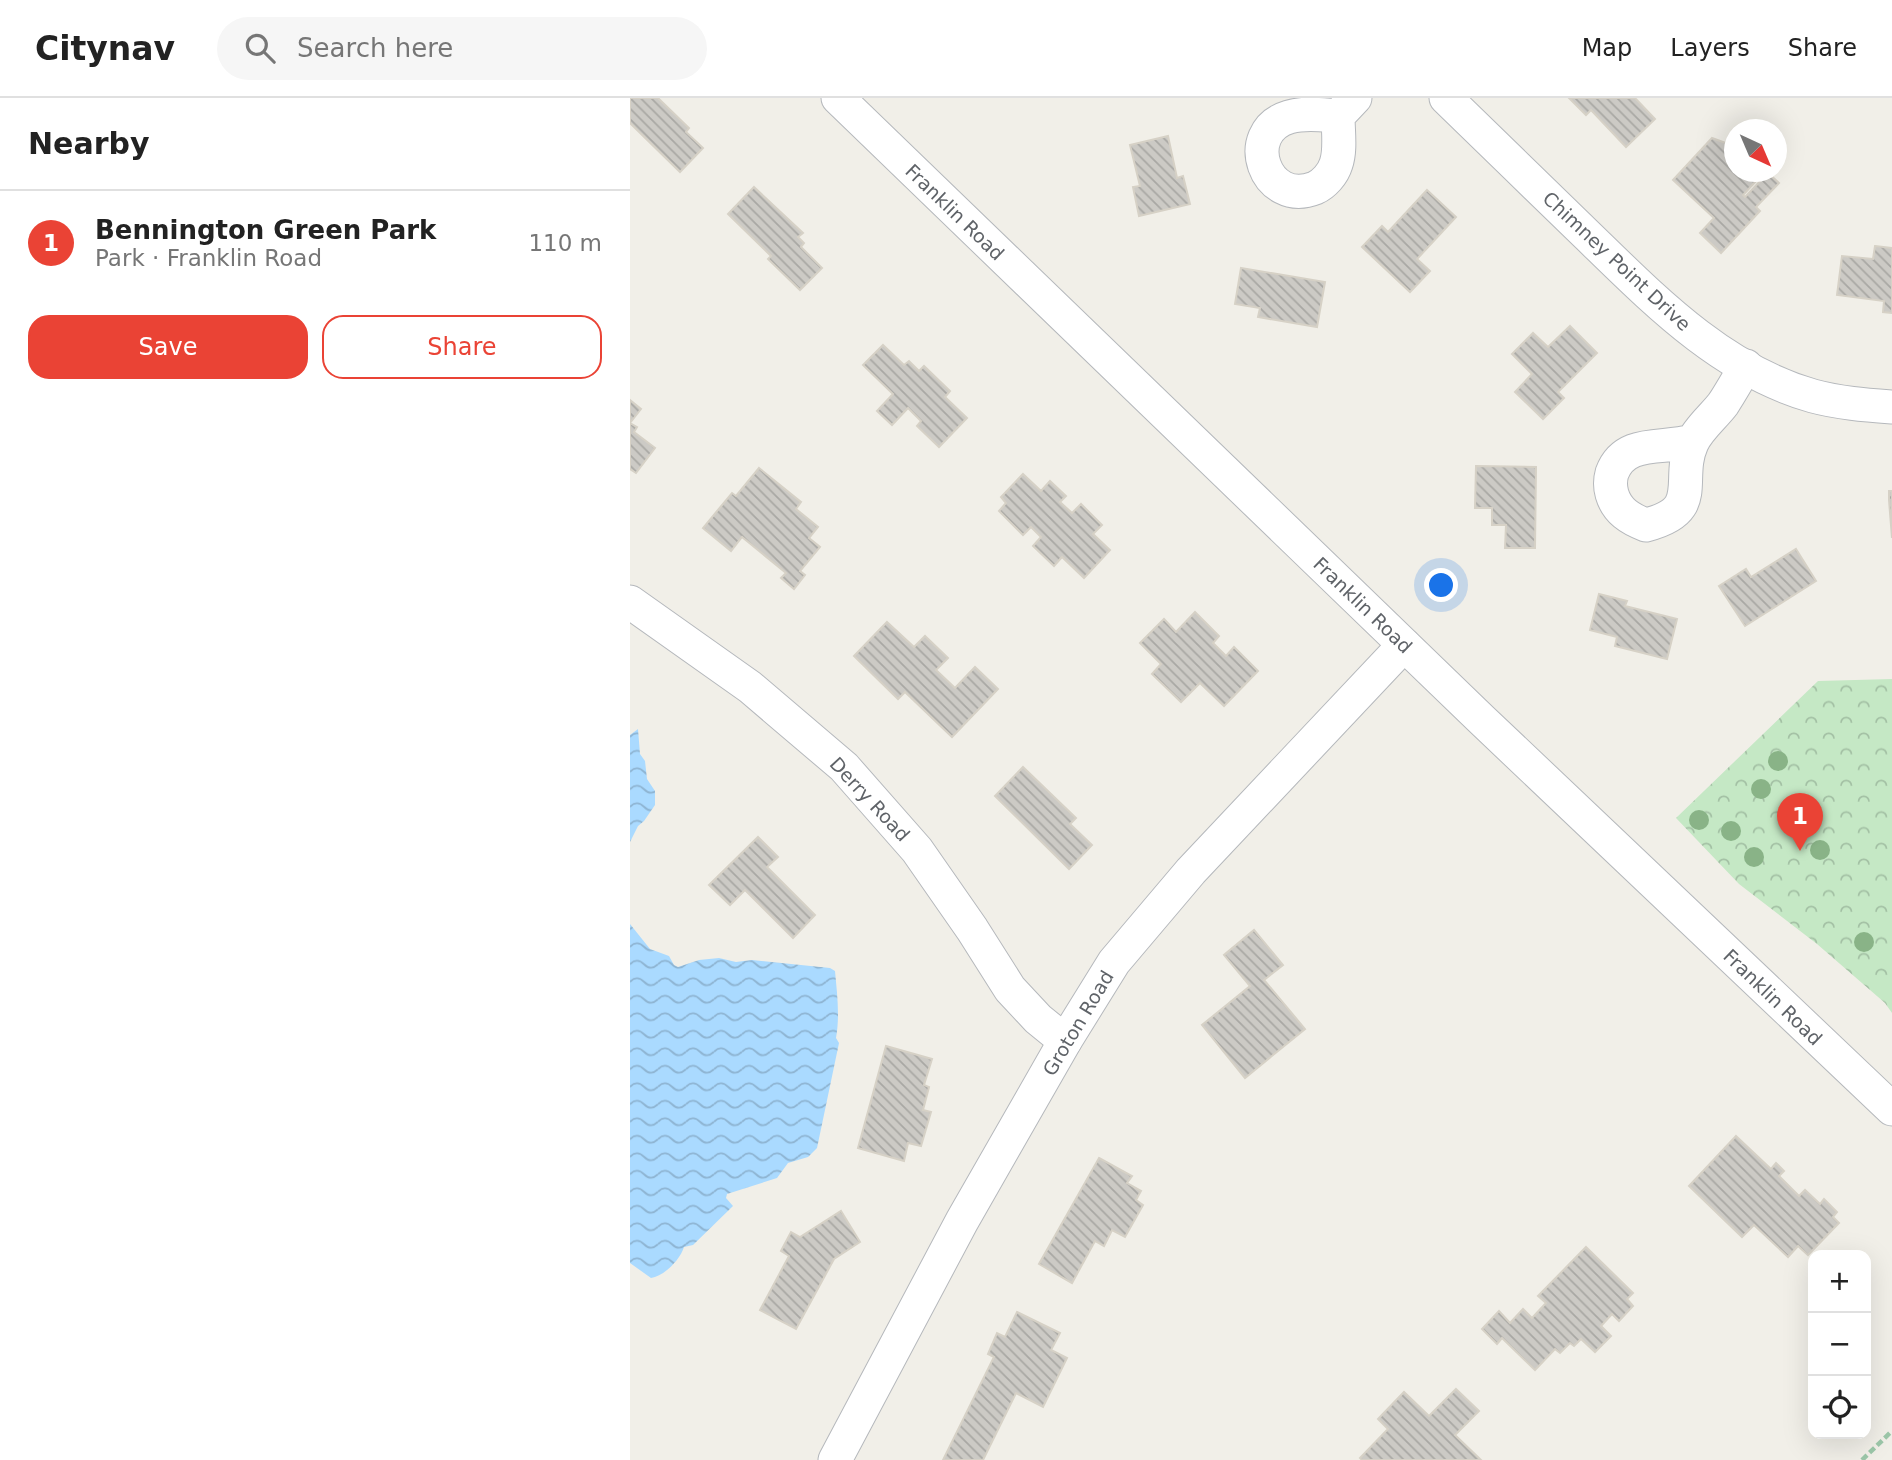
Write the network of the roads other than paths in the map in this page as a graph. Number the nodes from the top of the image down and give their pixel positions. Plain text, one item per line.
1 (838, 98) edge
2 (1446, 98) edge
3 (1746, 366) junction
4 (1892, 407) edge
5 (1692, 441) dead end
6 (630, 602) edge
7 (1404, 645) junction
8 (1065, 1041) junction
9 (1892, 1109) edge
10 (835, 1460) edge

1 - 7 street, Franklin Road
2 - 3 street, Chimney Point Drive
3 - 4 street, Chimney Point Drive
3 - 5 street
6 - 8 street, Derry Road
7 - 8 street, Groton Road
7 - 9 street, Franklin Road
8 - 10 street, Groton Road

